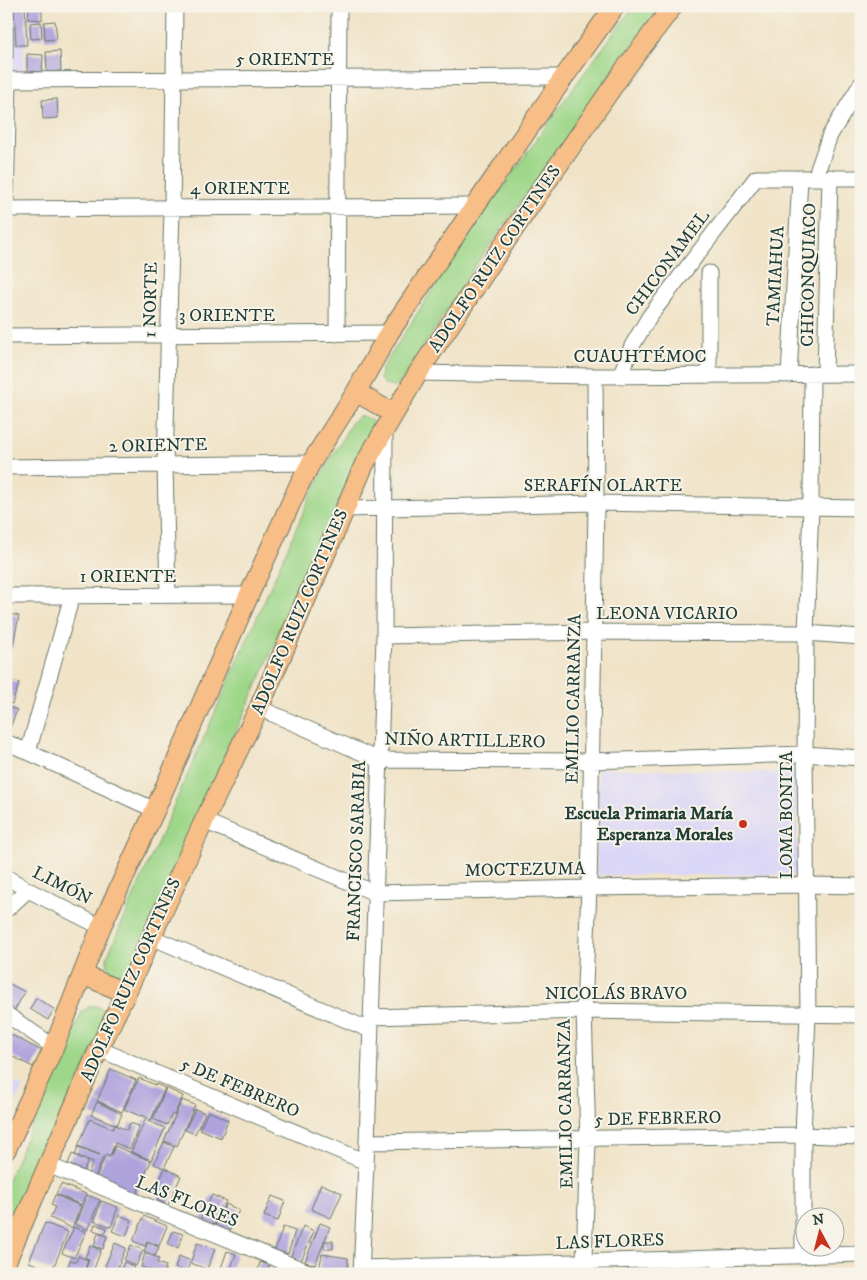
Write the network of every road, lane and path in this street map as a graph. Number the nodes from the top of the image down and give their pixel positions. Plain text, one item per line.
1 (175, 6) edge
2 (339, 6) edge
3 (615, 6) edge
4 (673, 6) edge
5 (564, 77) junction
6 (338, 78) junction
7 (173, 79) junction
8 (8, 80) edge
9 (861, 84) edge
10 (815, 178) junction
11 (861, 178) edge
12 (6, 201) edge
13 (475, 206) junction
14 (338, 207) junction
15 (172, 208) junction
16 (6, 209) edge
17 (709, 273) dead end
18 (389, 333) junction
19 (337, 334) junction
20 (168, 335) junction
21 (6, 336) edge
22 (418, 373) junction
23 (789, 374) junction
24 (819, 374) junction
25 (861, 374) edge
26 (595, 376) junction
27 (620, 376) junction
28 (709, 376) junction
29 (356, 392) junction
30 (389, 421) junction
31 (311, 463) junction
32 (165, 465) junction
33 (6, 467) edge
34 (596, 503) junction
35 (812, 507) junction
36 (861, 508) edge
37 (344, 509) junction
38 (384, 509) junction
39 (168, 595) junction
40 (249, 595) junction
41 (6, 596) edge
42 (72, 596) junction
43 (594, 632) junction
44 (806, 633) junction
45 (384, 636) junction
46 (861, 637) edge
47 (259, 708) junction
48 (6, 742) edge
49 (28, 752) junction
50 (805, 754) junction
51 (861, 758) edge
52 (378, 760) junction
53 (591, 761) junction
54 (155, 810) junction
55 (204, 821) junction
56 (6, 877) edge
57 (806, 885) junction
58 (861, 886) edge
59 (589, 888) junction
60 (28, 890) junction
61 (375, 892) junction
62 (6, 910) edge
63 (101, 927) junction
64 (151, 937) junction
65 (83, 975) junction
66 (126, 993) junction
67 (584, 1011) junction
68 (6, 1014) edge
69 (808, 1015) junction
70 (861, 1016) edge
71 (370, 1024) junction
72 (54, 1047) junction
73 (99, 1049) junction
74 (803, 1135) junction
75 (861, 1137) edge
76 (588, 1140) junction
77 (366, 1142) junction
78 (6, 1150) edge
79 (366, 1162) junction
80 (48, 1165) junction
81 (803, 1208) edge
82 (861, 1254) edge
83 (844, 1255) edge
84 (794, 1256) edge
85 (722, 1258) junction
86 (6, 1262) edge
87 (584, 1262) junction
88 (6, 1270) edge
89 (361, 1271) edge
90 (16, 1274) edge
91 (313, 1274) edge
92 (717, 1274) edge

1 - 7 street, 1 NORTE
2 - 6 street
3 - 5 main road
4 - 22 main road, ADOLFO RUIZ CORTINES
5 - 6 street, 5 ORIENTE
5 - 13 main road
6 - 7 street, 5 ORIENTE
6 - 14 street
7 - 8 street, 5 ORIENTE
7 - 15 street, 1 NORTE
8 - 12 street
9 - 10 street, TAMIAHUA
10 - 11 street
10 - 23 street, TAMIAHUA
10 - 24 street, CHICONQUIACO
10 - 27 street, CHICONAMEL
13 - 14 street, 4 ORIENTE
13 - 18 main road
14 - 15 street, 4 ORIENTE
14 - 19 street
15 - 16 street, 4 ORIENTE
15 - 20 street, 1 NORTE
17 - 28 street
18 - 19 street, 3 ORIENTE
18 - 29 main road
19 - 20 street, 3 ORIENTE
20 - 21 street, 3 ORIENTE
20 - 32 street, 1 NORTE
22 - 26 street, CUAUHTÉMOC
22 - 30 main road, ADOLFO RUIZ CORTINES
23 - 24 street, CUAUHTÉMOC
23 - 28 street, CUAUHTÉMOC
24 - 25 street, CUAUHTÉMOC
24 - 35 street, LOMA BONITA
26 - 27 street, CUAUHTÉMOC
26 - 34 street, EMILIO CARRANZA
27 - 28 street, CUAUHTÉMOC
29 - 30 main road
29 - 31 main road
30 - 37 main road, ADOLFO RUIZ CORTINES
30 - 38 street, FRANCISCO SARABIA
31 - 32 street, 2 ORIENTE
31 - 40 main road
32 - 33 street, 2 ORIENTE
32 - 39 street, 1 NORTE
34 - 35 street, SERAFÍN OLARTE
34 - 38 street, SERAFÍN OLARTE
34 - 43 street, EMILIO CARRANZA
35 - 36 street, SERAFÍN OLARTE
35 - 44 street, LOMA BONITA
37 - 38 street, SERAFÍN OLARTE
37 - 47 main road, ADOLFO RUIZ CORTINES
38 - 45 street, FRANCISCO SARABIA
39 - 40 street, 1 ORIENTE
39 - 42 street, 1 ORIENTE
40 - 54 main road
41 - 42 street, 1 ORIENTE
42 - 49 street
43 - 44 street, LEONA VICARIO
43 - 45 street, LEONA VICARIO
43 - 53 street, EMILIO CARRANZA
44 - 46 street, LEONA VICARIO
44 - 50 street, LOMA BONITA
45 - 52 street, FRANCISCO SARABIA
47 - 52 street, NIÑO ARTILLERO
47 - 55 main road, ADOLFO RUIZ CORTINES
48 - 49 street
49 - 54 street
50 - 51 street, NIÑO ARTILLERO
50 - 53 street, NIÑO ARTILLERO
50 - 57 street, LOMA BONITA
52 - 53 street, NIÑO ARTILLERO
52 - 61 street, FRANCISCO SARABIA
53 - 59 street, EMILIO CARRANZA
54 - 63 main road
55 - 61 street, MOCTEZUMA
55 - 64 main road, ADOLFO RUIZ CORTINES
56 - 60 street, LIMÓN
57 - 58 street, MOCTEZUMA
57 - 59 street, MOCTEZUMA
57 - 69 street, LOMA BONITA
59 - 61 street, MOCTEZUMA
59 - 67 street, EMILIO CARRANZA
60 - 62 street
60 - 63 street, LIMÓN
61 - 71 street, FRANCISCO SARABIA
63 - 65 main road
64 - 66 main road, ADOLFO RUIZ CORTINES
64 - 71 street, NICOLÁS BRAVO
65 - 66 main road
65 - 72 main road
66 - 73 main road, ADOLFO RUIZ CORTINES
67 - 69 street, NICOLÁS BRAVO
67 - 71 street, NICOLÁS BRAVO
67 - 76 street, EMILIO CARRANZA
68 - 72 street
69 - 70 street, NICOLÁS BRAVO
69 - 74 street, LOMA BONITA
71 - 77 street, FRANCISCO SARABIA
72 - 78 main road
73 - 79 street, 5 DE FEBRERO
73 - 80 main road, ADOLFO RUIZ CORTINES
74 - 75 street, 5 DE FEBRERO
74 - 76 street, 5 DE FEBRERO
74 - 81 street, LOMA BONITA
76 - 77 street, 5 DE FEBRERO
76 - 87 street, EMILIO CARRANZA
77 - 79 street, FRANCISCO SARABIA
79 - 89 street, FRANCISCO SARABIA
80 - 86 main road, ADOLFO RUIZ CORTINES
80 - 91 street, LAS FLORES
82 - 83 street, LAS FLORES
84 - 85 street, LAS FLORES
85 - 87 street, LAS FLORES
85 - 92 street
87 - 89 street, LAS FLORES
88 - 90 street

